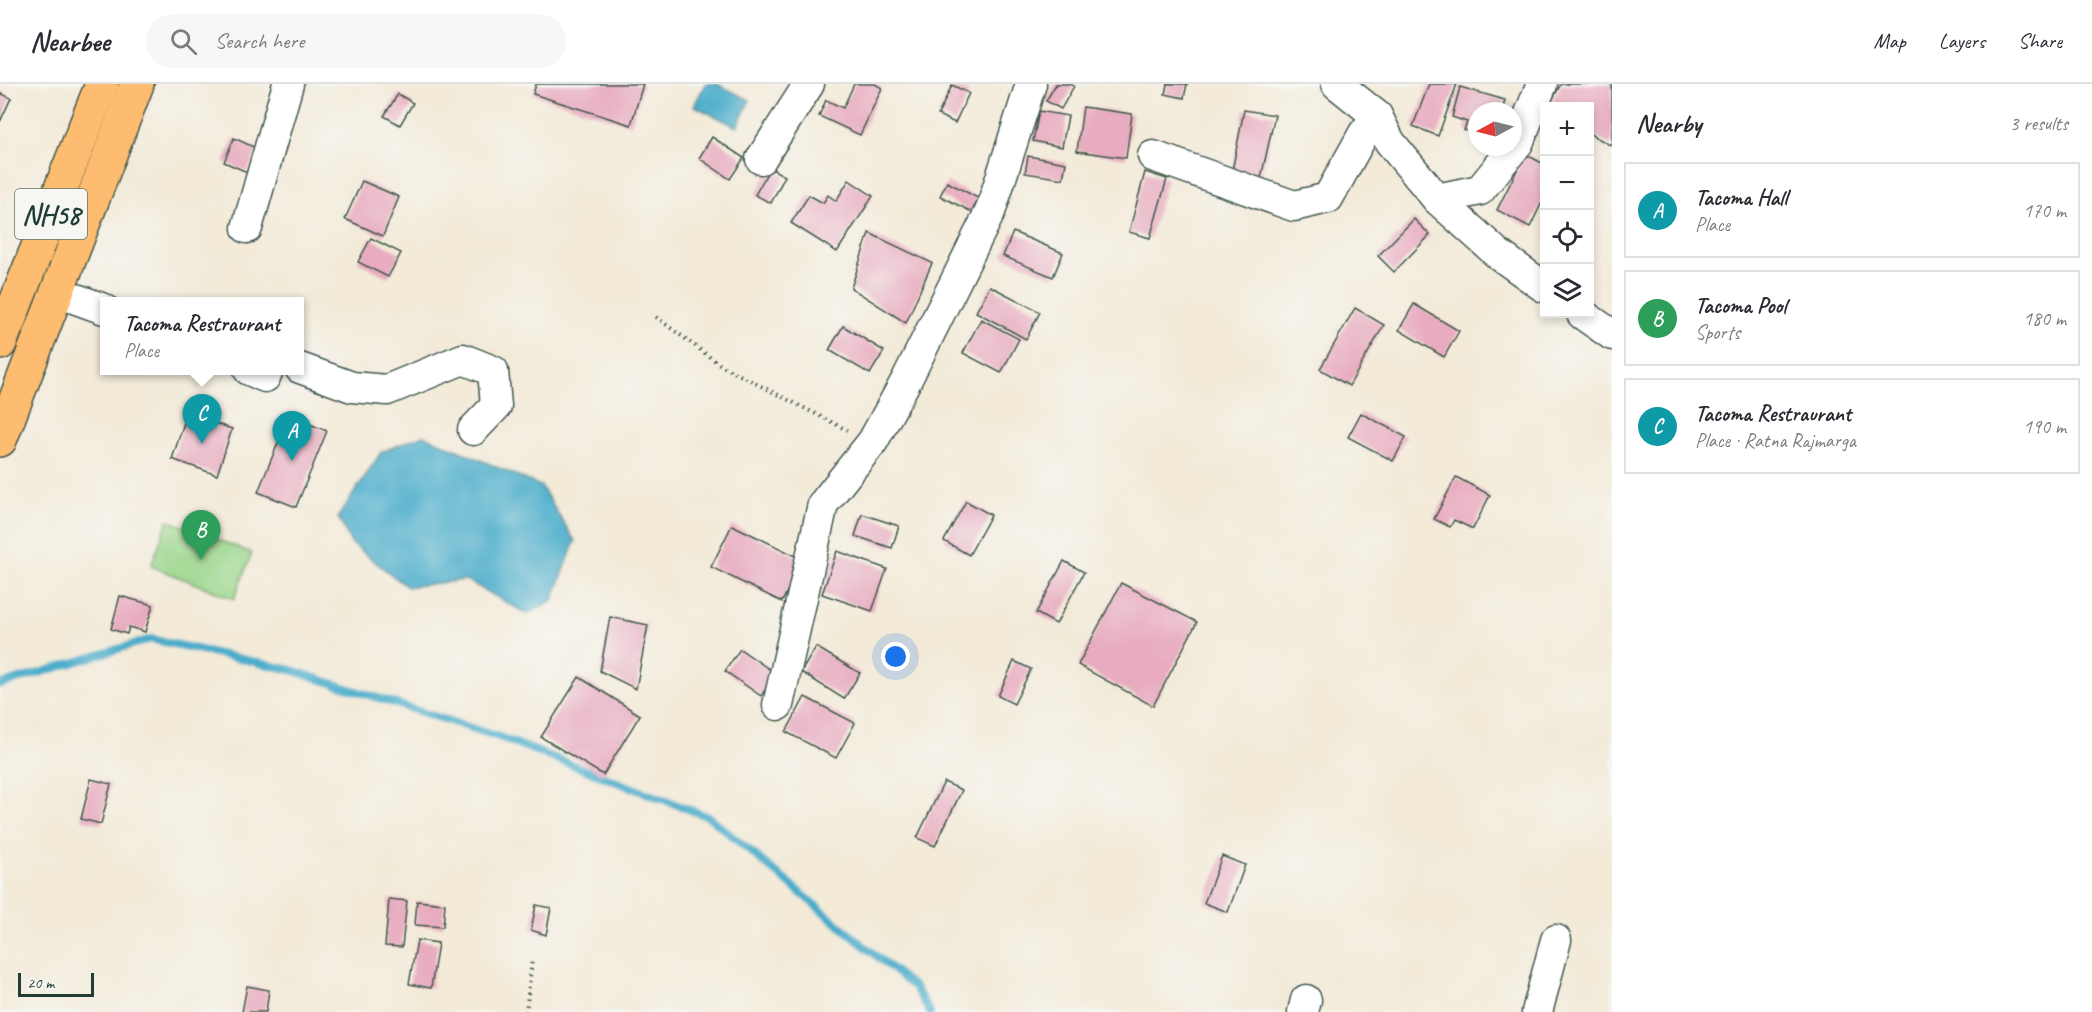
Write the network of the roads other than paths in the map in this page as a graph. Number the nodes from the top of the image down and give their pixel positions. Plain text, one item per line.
1 (102, 84) edge
2 (137, 84) edge
3 (288, 84) edge
4 (808, 84) edge
5 (1031, 84) edge
6 (1337, 84) edge
7 (1542, 84) edge
8 (1377, 116) junction
9 (1153, 156) dead end
10 (761, 159) dead end
11 (1437, 199) junction
12 (247, 228) dead end
13 (1540, 283) edge
14 (57, 292) junction
15 (100, 307) edge
16 (1588, 318) edge
17 (1612, 335) edge
18 (0, 343) edge
19 (304, 369) edge
20 (473, 430) dead end
21 (0, 440) edge
22 (778, 705) dead end
23 (1556, 940) dead end
24 (1537, 1012) edge

1 - 18 main road, NH58
2 - 14 main road, NH58
3 - 12 street
4 - 10 street
5 - 22 street
6 - 8 street
7 - 11 street
8 - 9 street
8 - 11 street
11 - 13 street
14 - 15 street
14 - 21 main road, NH58
16 - 17 street
19 - 20 street
23 - 24 street

